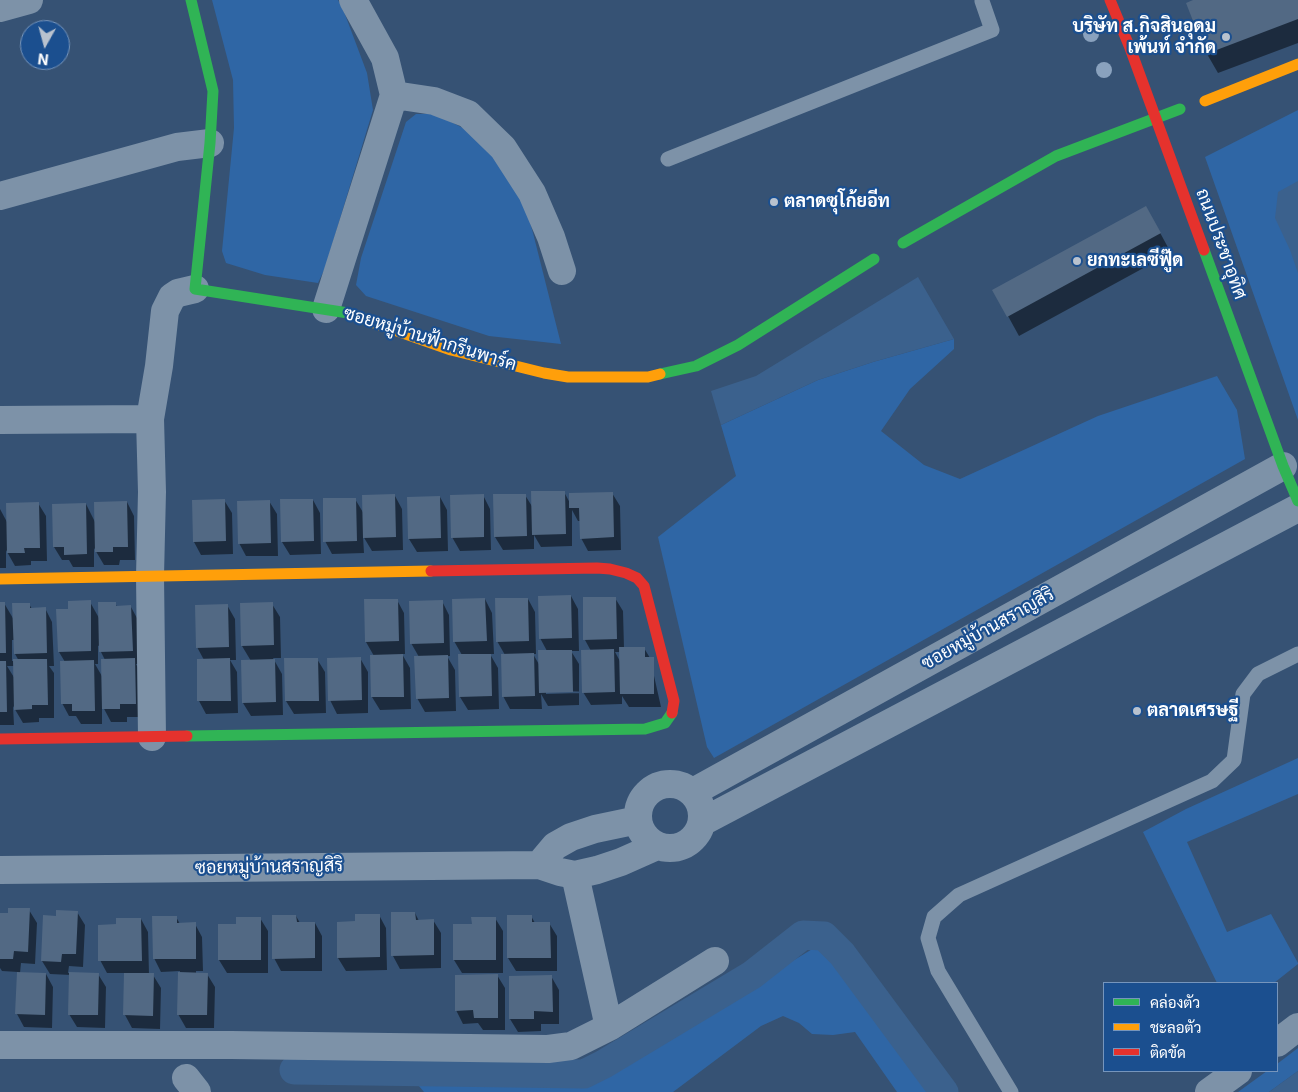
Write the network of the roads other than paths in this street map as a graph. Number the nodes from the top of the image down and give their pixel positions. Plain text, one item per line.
1 (29, 0) edge
2 (191, 0) edge
3 (353, 0) edge
4 (983, 0) edge
5 (1110, 0) edge
6 (0, 8) edge
7 (1298, 64) edge
8 (394, 95) junction
9 (1205, 101) dead end
10 (1180, 108) dead end
11 (1156, 117) junction
12 (210, 143) junction
13 (668, 159) dead end
14 (0, 196) edge
15 (903, 244) dead end
16 (874, 259) dead end
17 (562, 271) dead end
18 (195, 289) junction
19 (326, 309) junction
20 (150, 419) junction
21 (0, 420) edge
22 (1284, 466) junction
23 (1298, 501) edge
24 (1298, 508) edge
25 (150, 576) junction
26 (0, 579) edge
27 (1298, 654) edge
28 (152, 737) junction
29 (0, 739) edge
30 (693, 792) junction
31 (638, 820) junction
32 (702, 822) junction
33 (657, 846) junction
34 (539, 865) junction
35 (0, 870) edge
36 (575, 875) junction
37 (715, 961) dead end
38 (609, 1027) junction
39 (1298, 1027) edge
40 (1278, 1042) edge
41 (0, 1045) edge
42 (1237, 1072) edge
43 (1011, 1092) edge
44 (1209, 1092) edge

1 - 6 street
2 - 12 street
3 - 8 street
4 - 13 lane
5 - 11 street, ถนนประชาอุทิศ
7 - 9 street
8 - 17 street
8 - 19 street
10 - 11 street
11 - 15 street
11 - 22 street, ถนนประชาอุทิศ
12 - 14 street
12 - 18 street
16 - 19 street, ซอยหมู่บ้านฟ้ากรีนพาร์ค
18 - 19 street, ซอยหมู่บ้านฟ้ากรีนพาร์ค
18 - 20 street, ซอยหมู่บ้านฟ้ากรีนพาร์ค
20 - 21 street
20 - 25 street, ซอยหมู่บ้านฟ้ากรีนพาร์ค
22 - 23 street, ถนนประชาอุทิศ
22 - 30 street, ซอยหมู่บ้านสราญสิริ
24 - 32 street, ซอยหมู่บ้านสราญสิริ
25 - 26 street
25 - 28 street, ซอยหมู่บ้านฟ้ากรีนพาร์ค
25 - 28 street
27 - 43 lane
28 - 29 street
30 - 31 street
30 - 32 street
31 - 33 street
31 - 34 street
32 - 33 street, ซอยหมู่บ้านสราญสิริ
33 - 36 street, ซอยหมู่บ้านสราญสิริ
34 - 35 street, ซอยหมู่บ้านสราญสิริ
34 - 36 street, ซอยหมู่บ้านสราญสิริ
36 - 38 street
37 - 38 street
38 - 41 street
39 - 40 street
42 - 44 street

